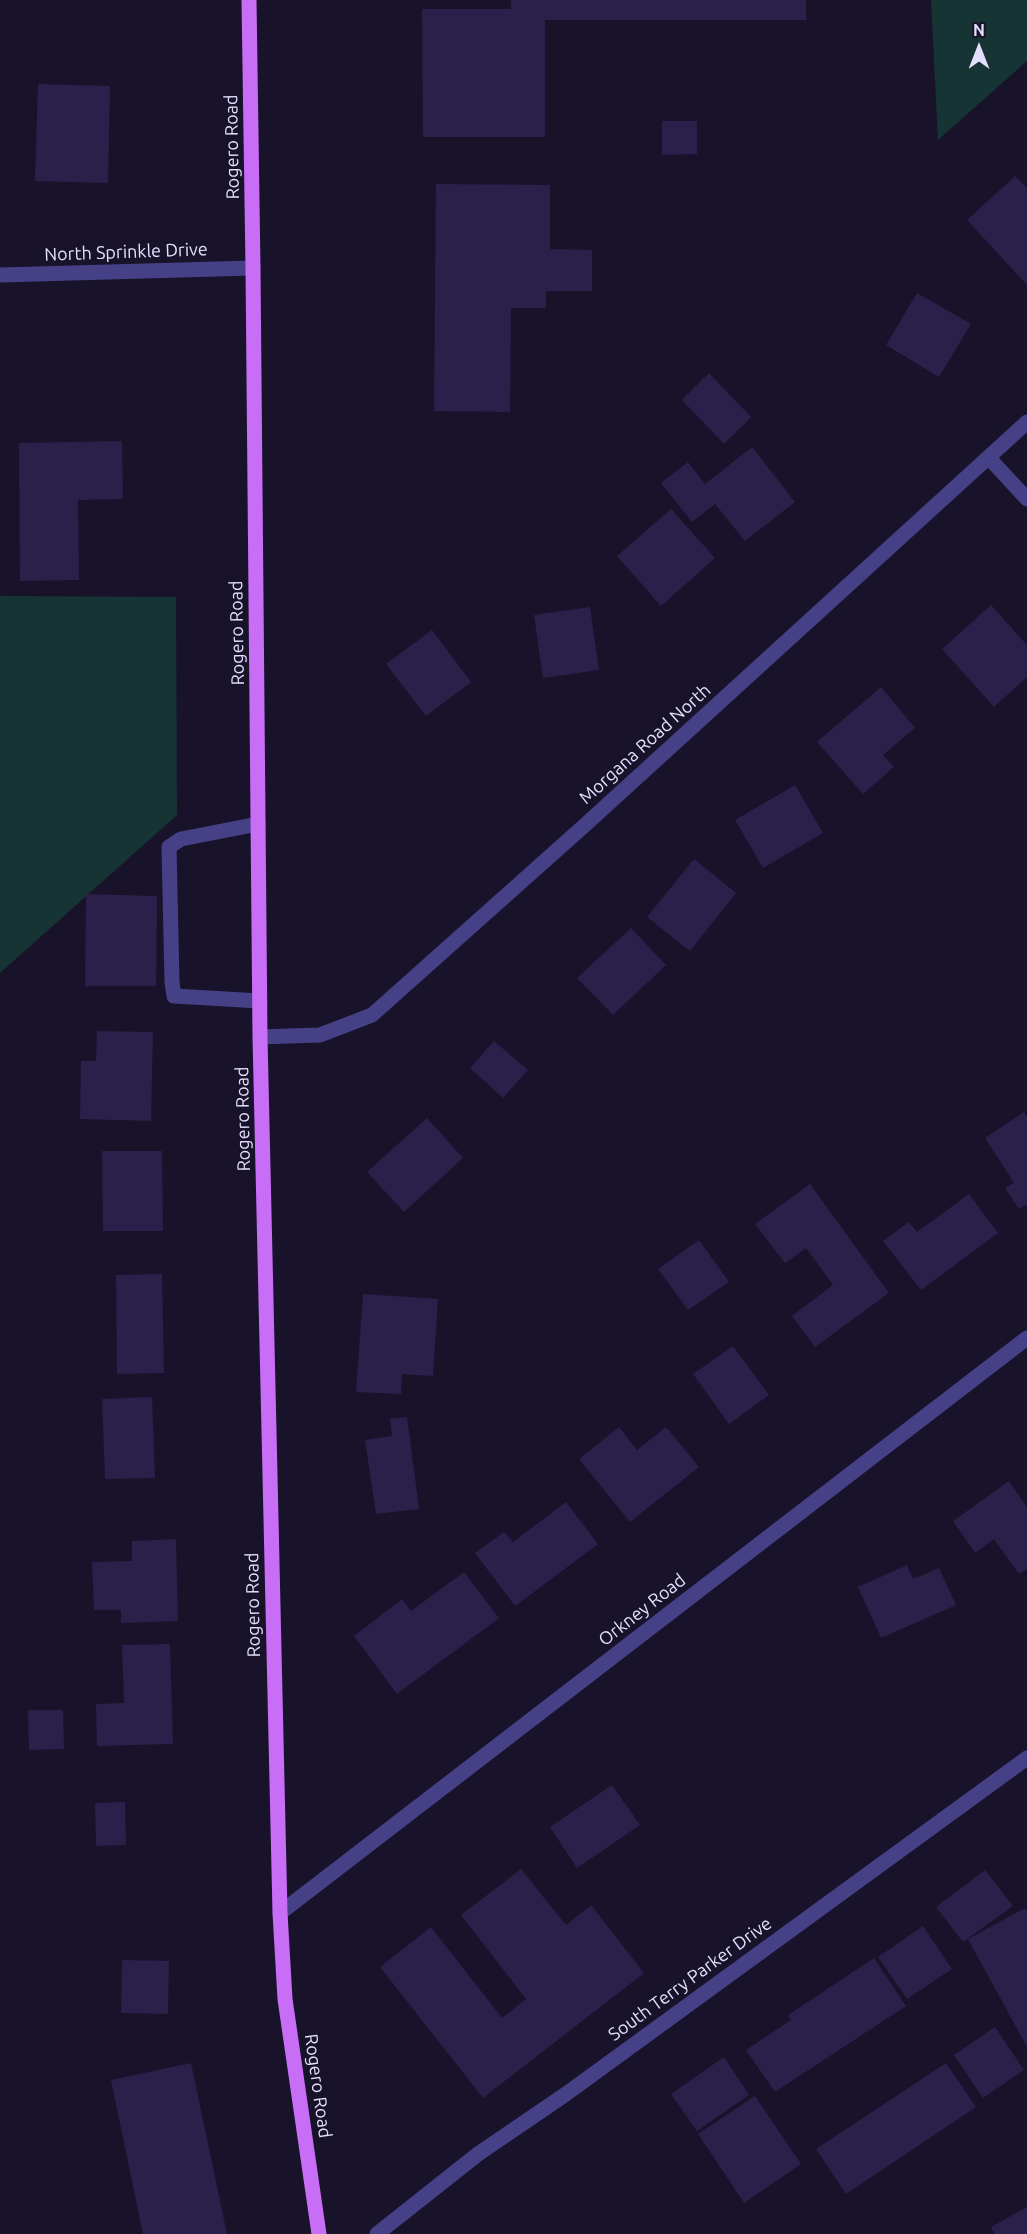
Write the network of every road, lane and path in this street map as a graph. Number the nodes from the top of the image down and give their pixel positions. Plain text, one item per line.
1 (249, 0) edge
2 (253, 268) junction
3 (0, 275) edge
4 (1027, 422) edge
5 (989, 458) junction
6 (1027, 500) edge
7 (258, 824) junction
8 (260, 1000) junction
9 (260, 1037) junction
10 (1027, 1338) edge
11 (1027, 1758) edge
12 (280, 1913) junction
13 (319, 2234) edge
14 (377, 2234) edge

1 - 2 main road, Rogero Road
2 - 3 street, North Sprinkle Drive
2 - 7 main road, Rogero Road
4 - 5 street, Morgana Road North
5 - 6 street
5 - 9 street, Morgana Road North
7 - 8 main road, Rogero Road
7 - 8 street
8 - 9 main road, Rogero Road
9 - 12 main road, Rogero Road
10 - 12 street, Orkney Road
11 - 14 street, South Terry Parker Drive
12 - 13 main road, Rogero Road

